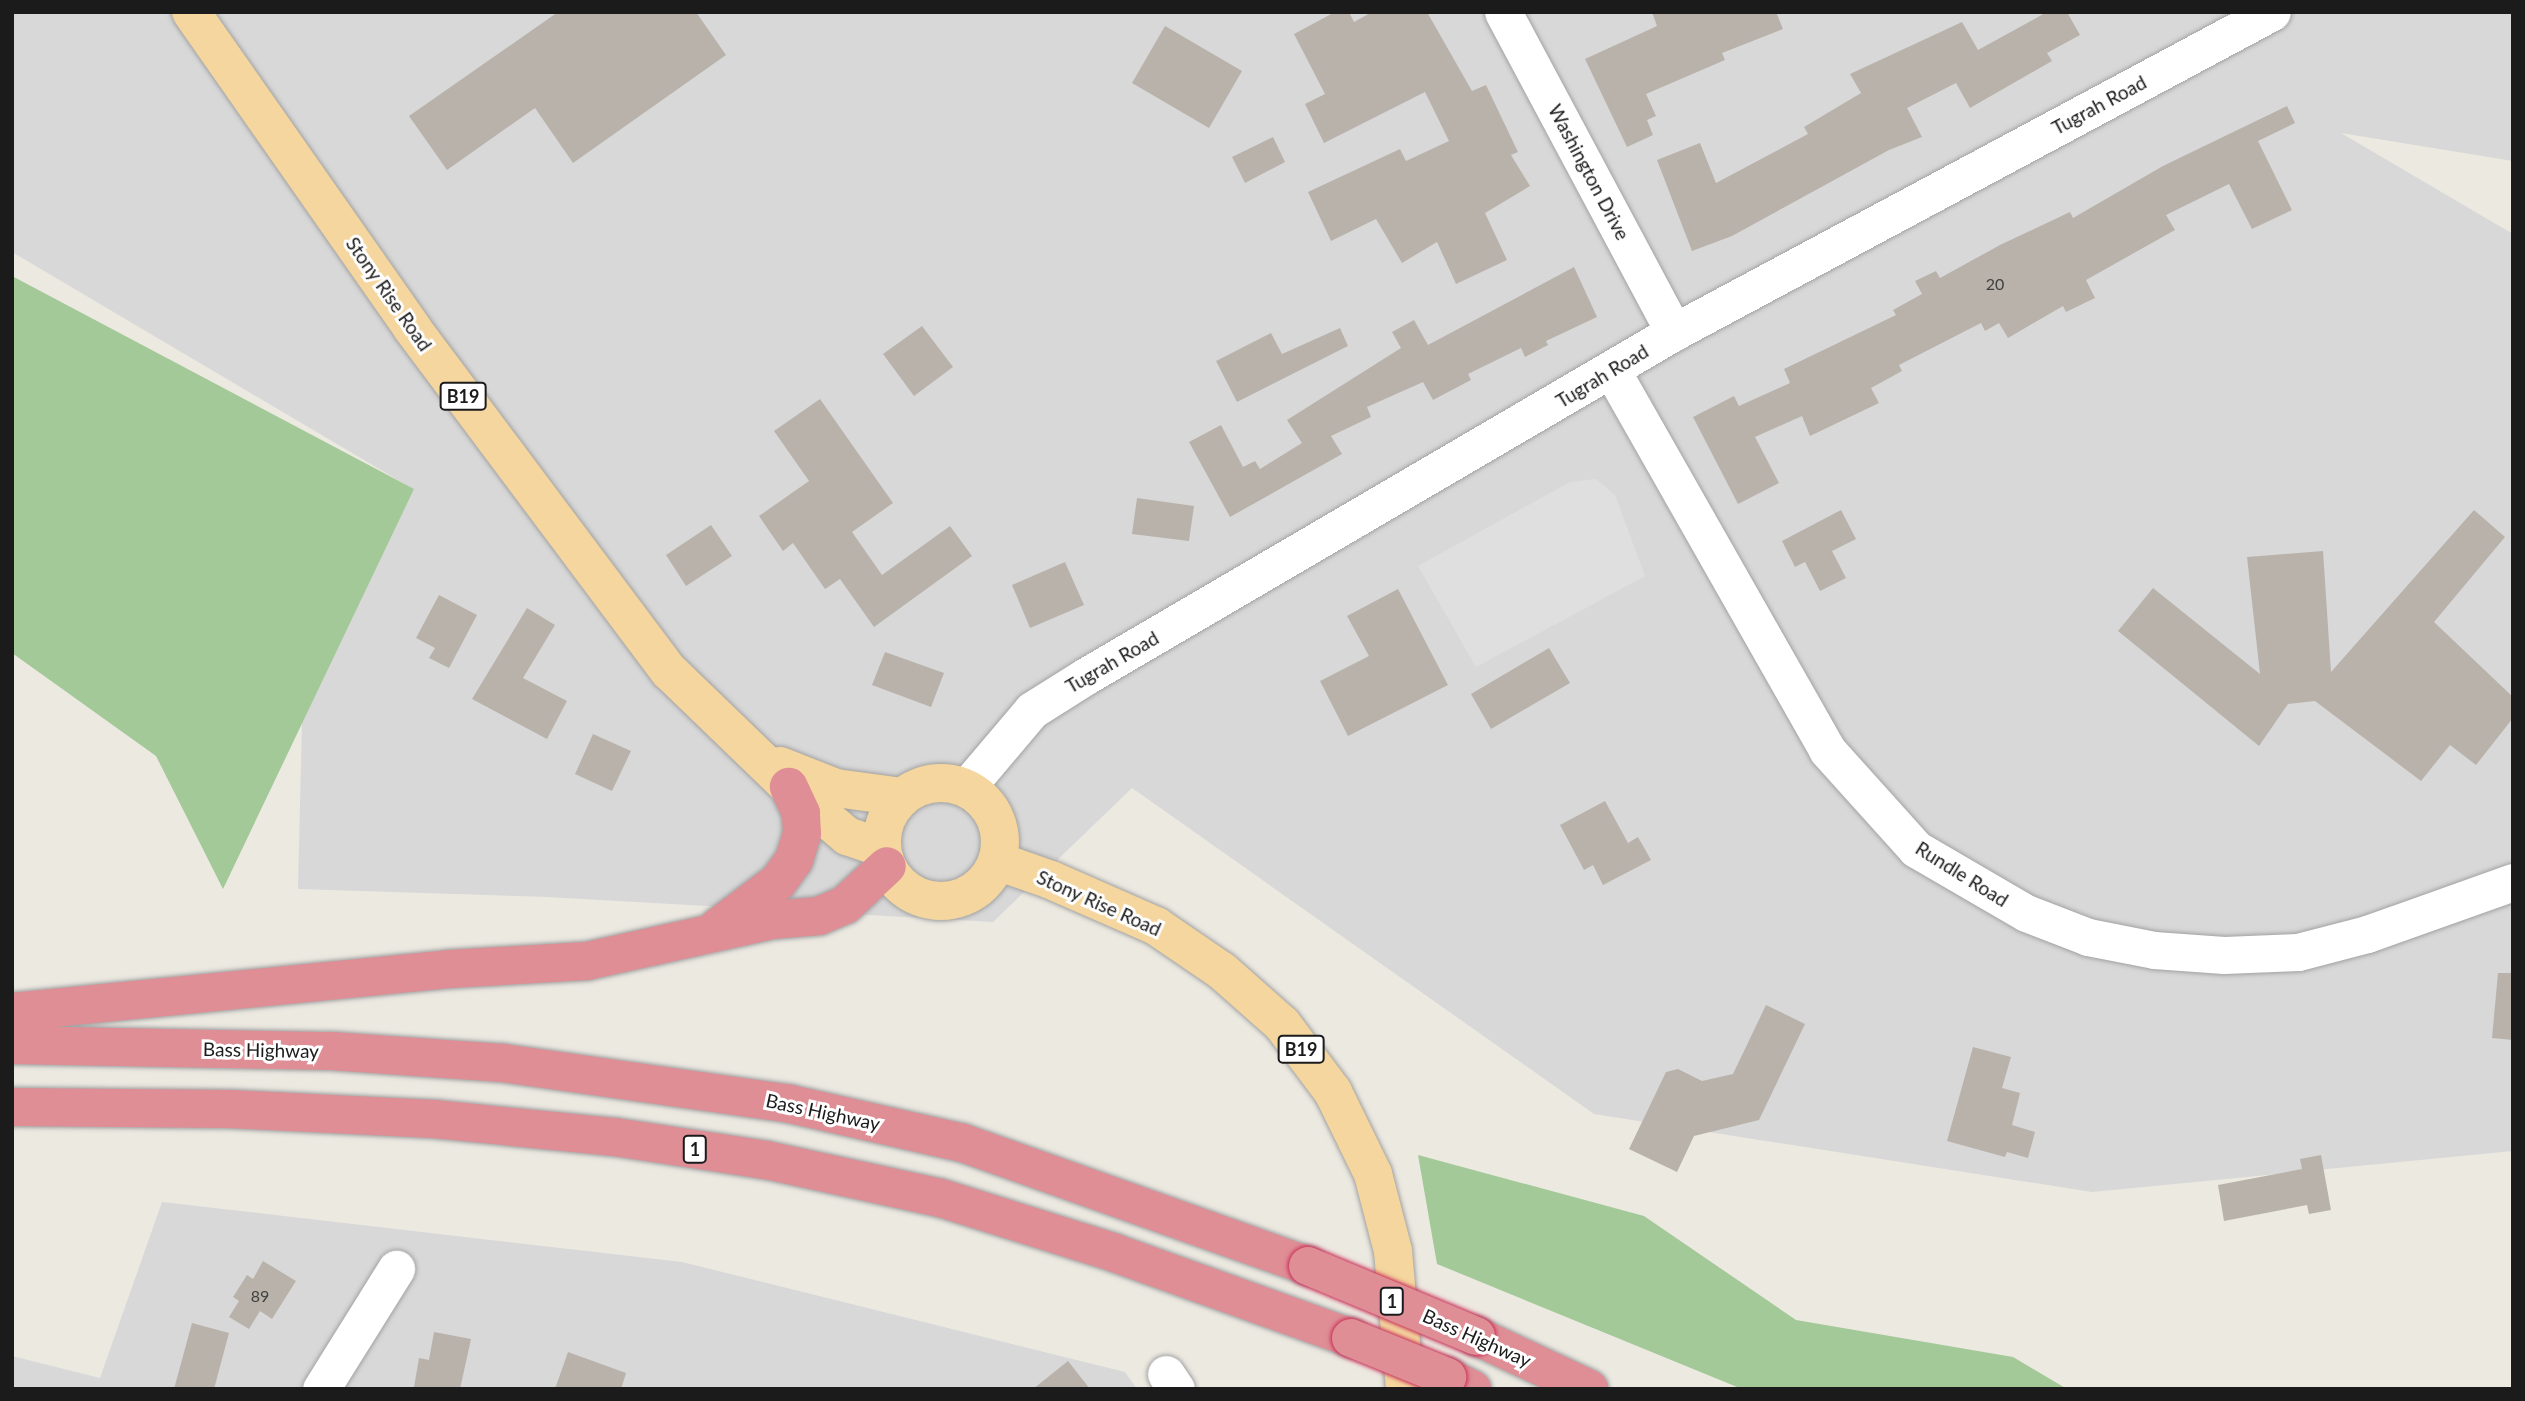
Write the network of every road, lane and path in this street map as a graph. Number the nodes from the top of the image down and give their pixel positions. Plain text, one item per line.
1 (191, 12) edge
2 (1503, 12) edge
3 (2272, 12) edge
4 (1674, 332) junction
5 (1612, 371) junction
6 (763, 757) junction
7 (789, 788) junction
8 (966, 788) junction
9 (902, 797) junction
10 (885, 857) junction
11 (997, 861) junction
12 (2513, 882) edge
13 (710, 933) junction
14 (12, 1012) edge
15 (12, 1045) edge
16 (12, 1107) edge
17 (396, 1269) dead end
18 (1459, 1383) edge
19 (321, 1389) edge
20 (1405, 1389) edge
21 (1589, 1389) edge

1 - 6 main road, Stony Rise Road / B19
2 - 4 street, Washington Drive
3 - 4 street, Tugrah Road
4 - 5 street, Tugrah Road
5 - 8 street, Tugrah Road
5 - 12 street, Rundle Road
6 - 7 main road, Stony Rise Road / B19
6 - 9 main road, Stony Rise Road / B19
7 - 10 main road, Stony Rise Road / B19
7 - 13 highway
8 - 9 main road
8 - 11 main road
9 - 10 main road
10 - 11 main road, B19
10 - 13 highway
11 - 20 main road, Stony Rise Road / B19
13 - 14 highway
15 - 21 highway, Bass Highway / 1, bridge
16 - 18 highway, 1, bridge
17 - 19 street

